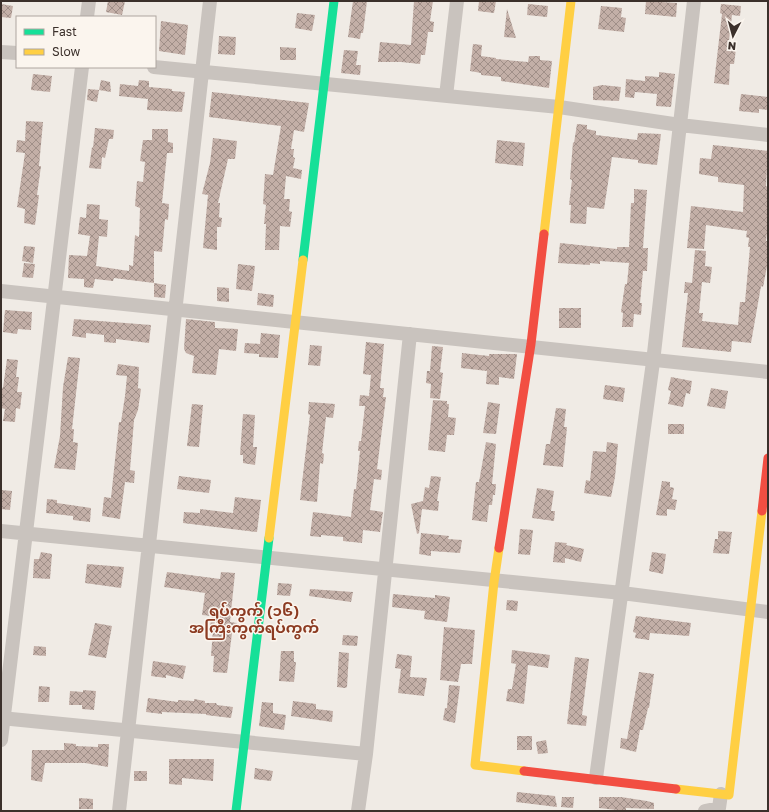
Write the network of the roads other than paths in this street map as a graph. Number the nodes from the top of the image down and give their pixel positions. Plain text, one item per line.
1 (89, 1) edge
2 (210, 1) edge
3 (334, 1) edge
4 (457, 1) edge
5 (571, 1) edge
6 (694, 1) edge
7 (88, 16) edge
8 (1, 52) edge
9 (16, 53) edge
10 (156, 67) edge
11 (82, 68) edge
12 (202, 72) junction
13 (324, 84) junction
14 (446, 96) junction
15 (559, 107) junction
16 (680, 125) junction
17 (768, 135) edge
18 (1, 291) edge
19 (54, 297) junction
20 (176, 309) junction
21 (295, 322) junction
22 (410, 334) junction
23 (530, 347) junction
24 (653, 360) junction
25 (768, 372) edge
26 (768, 458) edge
27 (1, 531) edge
28 (26, 533) junction
29 (149, 546) junction
30 (267, 558) junction
31 (385, 570) junction
32 (494, 582) junction
33 (622, 593) junction
34 (750, 610) junction
35 (768, 612) edge
36 (2, 718) edge
37 (128, 730) junction
38 (1, 740) edge
39 (244, 742) junction
40 (366, 754) junction
41 (596, 778) junction
42 (721, 794) junction
43 (119, 811) edge
44 (236, 811) edge
45 (358, 811) edge
46 (705, 811) edge

1 - 7 street
2 - 12 street
3 - 13 street
4 - 14 street
5 - 15 street
6 - 16 street
8 - 9 street
10 - 12 street
11 - 19 street
12 - 13 street
12 - 20 street
13 - 14 street
13 - 21 street
14 - 15 street
15 - 16 street
15 - 23 street
16 - 17 street
16 - 24 street
18 - 19 street
19 - 20 street
19 - 28 street
20 - 21 street
20 - 29 street
21 - 22 street
21 - 30 street
22 - 23 street
22 - 31 street
23 - 24 street
23 - 32 street
24 - 25 street
24 - 33 street
26 - 34 street
27 - 28 street
28 - 29 street
28 - 36 street
29 - 30 street
29 - 37 street
30 - 31 street
30 - 39 street
31 - 32 street
31 - 40 street
32 - 33 street
32 - 41 street
33 - 34 street
33 - 41 street
34 - 35 street
34 - 42 street
36 - 37 street
36 - 38 street
37 - 39 street
37 - 43 street
39 - 40 street
39 - 44 street
40 - 45 street
41 - 42 street
42 - 46 street

